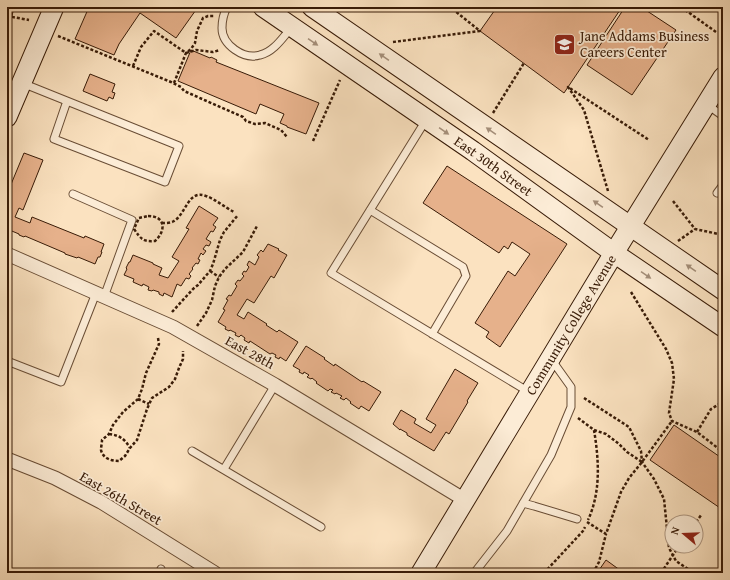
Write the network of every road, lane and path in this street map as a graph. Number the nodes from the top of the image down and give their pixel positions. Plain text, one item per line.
1 (54, 7) edge
2 (227, 7) edge
3 (312, 7) edge
4 (450, 7) edge
5 (681, 7) edge
6 (268, 9) edge
7 (7, 16) edge
8 (216, 16) dead end
9 (29, 20) dead end
10 (292, 27) junction
11 (716, 32) dead end
12 (56, 35) dead end
13 (390, 43) dead end
14 (223, 50) dead end
15 (186, 53) junction
16 (524, 63) dead end
17 (133, 66) junction
18 (723, 77) edge
19 (340, 79) dead end
20 (21, 83) junction
21 (174, 83) junction
22 (67, 101) junction
23 (706, 104) junction
24 (723, 116) edge
25 (7, 117) edge
26 (491, 117) dead end
27 (426, 119) junction
28 (286, 137) dead end
29 (650, 140) dead end
30 (313, 141) dead end
31 (723, 185) edge
32 (73, 194) dead end
33 (717, 194) dead end
34 (609, 195) dead end
35 (673, 201) dead end
36 (370, 210) junction
37 (234, 212) dead end
38 (238, 215) dead end
39 (162, 223) junction
40 (257, 226) dead end
41 (630, 226) junction
42 (695, 229) junction
43 (723, 235) edge
44 (673, 244) dead end
45 (614, 253) junction
46 (7, 254) edge
47 (210, 270) junction
48 (220, 277) junction
49 (723, 290) edge
50 (631, 292) dead end
51 (100, 295) junction
52 (172, 313) dead end
53 (197, 326) dead end
54 (723, 327) edge
55 (432, 334) junction
56 (158, 338) dead end
57 (183, 351) dead end
58 (550, 358) junction
59 (7, 361) edge
60 (275, 385) junction
61 (530, 392) junction
62 (584, 398) dead end
63 (138, 399) junction
64 (723, 402) edge
65 (149, 404) junction
66 (576, 417) dead end
67 (672, 421) junction
68 (594, 430) junction
69 (696, 432) junction
70 (108, 434) junction
71 (130, 448) junction
72 (192, 451) dead end
73 (723, 452) edge
74 (7, 459) edge
75 (642, 462) junction
76 (224, 469) junction
77 (465, 500) junction
78 (523, 503) junction
79 (577, 519) dead end
80 (587, 522) junction
81 (321, 527) dead end
82 (606, 534) junction
83 (673, 555) junction
84 (216, 573) edge
85 (422, 573) edge
86 (473, 573) edge
87 (544, 573) edge
88 (593, 573) edge
89 (661, 573) edge
90 (694, 573) edge

1 - 20 main road
2 - 10 lane
41 -> 3 main road, East 30th Street
4 - 13 path
5 - 11 path
6 - 10 main road, East 30th Street
7 - 9 path
8 - 15 path
10 -> 27 main road, East 30th Street
12 - 17 path
14 - 15 path
15 - 17 path
15 - 21 path
16 - 26 path
17 - 21 path
18 - 23 main road, Community College Avenue
19 - 30 path
20 - 22 lane
20 - 25 main road
21 - 28 path
22 - 22 lane
23 - 24 lane
23 - 41 main road, Community College Avenue
27 - 36 lane
27 -> 45 main road, East 30th Street
29 - 34 path
31 - 33 lane
32 - 51 lane
35 - 42 path
36 - 55 lane
36 - 55 lane
37 - 39 path
38 - 47 path
39 - 39 path
40 - 48 path
41 - 45 main road, Community College Avenue
49 -> 41 main road, East 30th Street
42 - 43 path
42 - 44 path
45 -> 54 main road, East 30th Street
45 - 58 main road, Community College Avenue
46 - 51 street, East 28th
47 - 48 path
47 - 52 path
48 - 53 path
50 - 67 path
51 - 59 lane
51 - 60 street, East 28th
55 - 61 lane
56 - 63 path
57 - 65 path
58 - 61 main road, Community College Avenue
58 - 78 lane
60 - 76 lane
60 - 77 street, East 28th
61 - 77 main road, Community College Avenue
62 - 75 path
63 - 65 path
63 - 70 path
64 - 69 path
65 - 71 path
66 - 68 path
67 - 69 path
67 - 75 path
68 - 75 path
68 - 80 path
69 - 73 path
70 - 71 path
70 - 71 path
72 - 76 lane
74 - 84 street, East 26th Street
75 - 82 path
75 - 83 path
76 - 81 lane
77 - 85 main road, Community College Avenue
78 - 79 lane
78 - 86 lane
80 - 82 path
80 - 87 path
82 - 88 path
83 - 89 path
83 - 90 path

